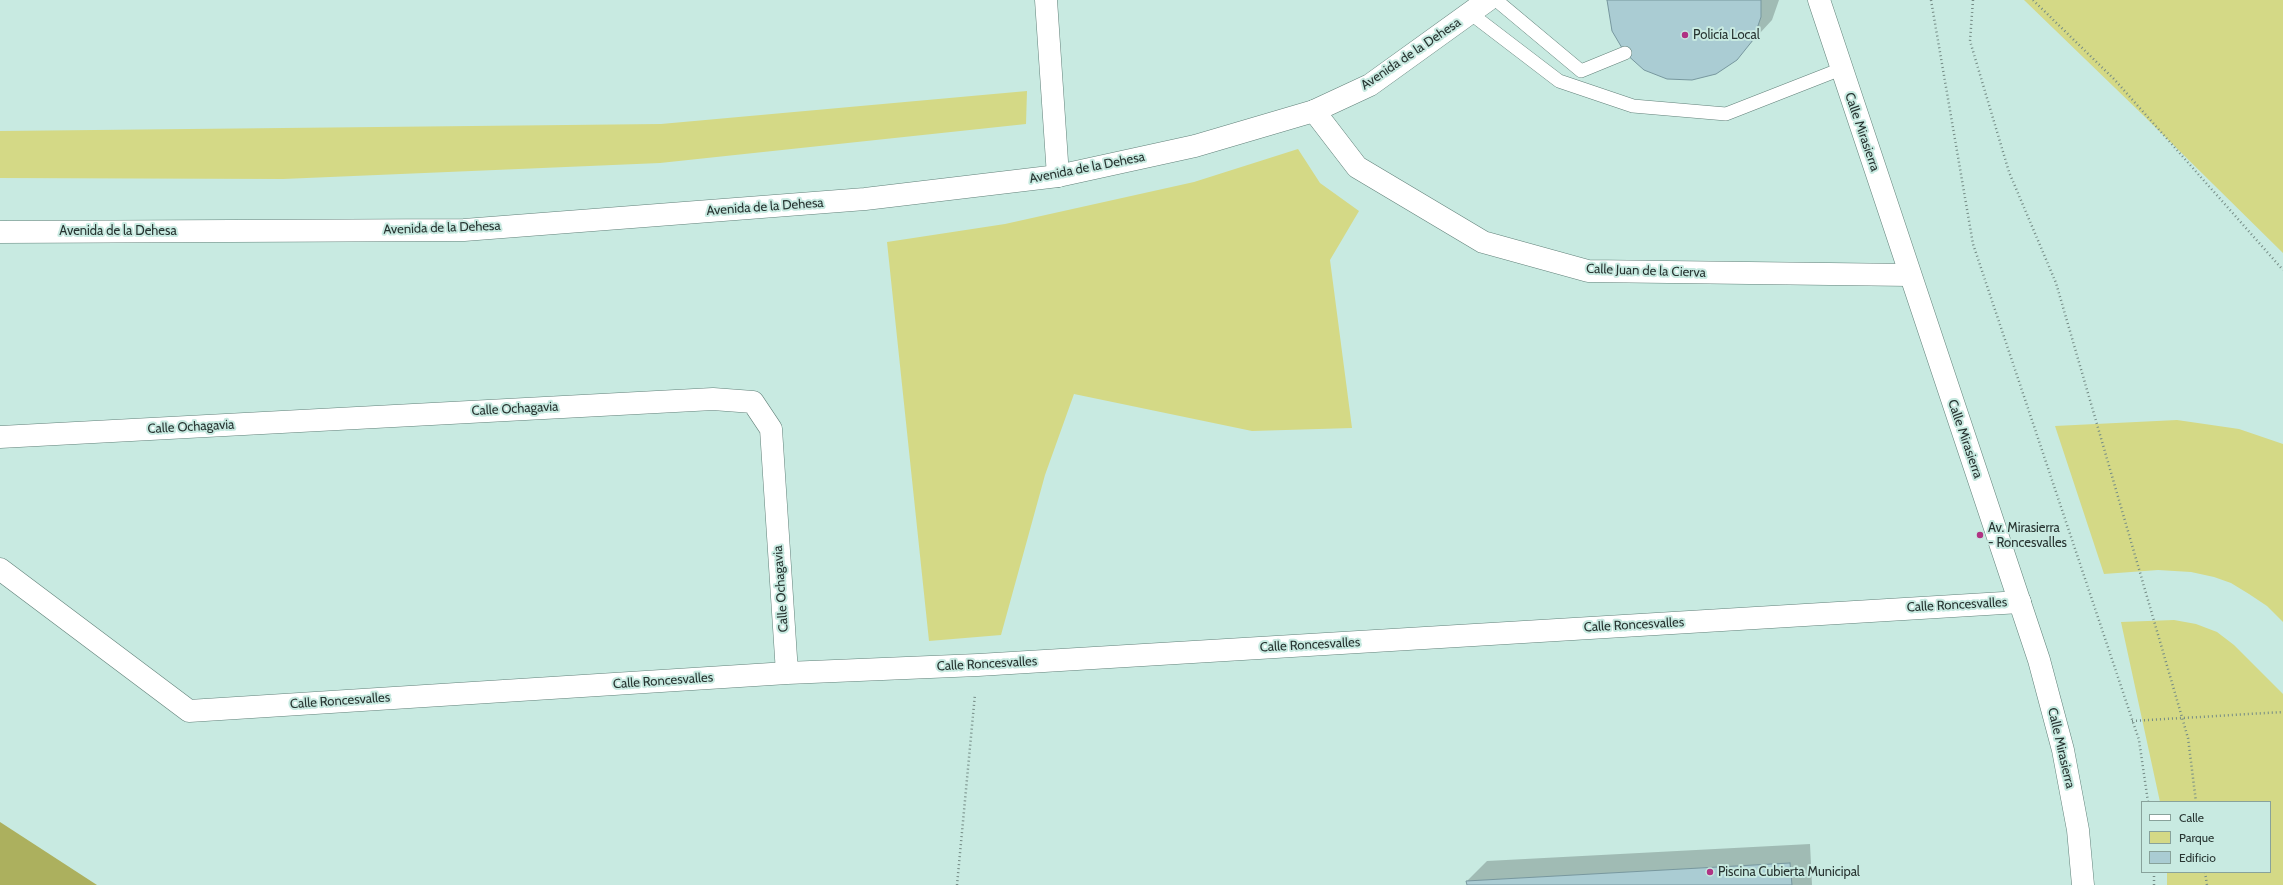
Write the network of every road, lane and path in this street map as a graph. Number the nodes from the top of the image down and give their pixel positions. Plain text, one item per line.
1 (1046, 0) edge
2 (1488, 0) edge
3 (1496, 0) edge
4 (1819, 0) edge
5 (1931, 0) edge
6 (1973, 0) edge
7 (2033, 0) edge
8 (1470, 14) junction
9 (1625, 53) dead end
10 (1841, 69) junction
11 (1314, 111) junction
12 (1058, 176) junction
13 (0, 232) edge
14 (2283, 270) edge
15 (1910, 274) junction
16 (0, 437) edge
17 (0, 569) edge
18 (2020, 602) junction
19 (978, 665) junction
20 (787, 673) junction
21 (2283, 712) edge
22 (2182, 718) junction
23 (2132, 721) junction
24 (2148, 801) edge
25 (2196, 801) edge
26 (2154, 873) edge
27 (2205, 873) edge
28 (958, 885) edge
29 (2083, 885) edge
30 (2154, 885) edge
31 (2207, 885) edge

1 - 12 street
2 - 8 street, Avenida de la Dehesa
3 - 9 lane
4 - 10 street, Calle Mirasierra
5 - 23 path
6 - 22 path
7 - 14 path
8 - 10 lane
8 - 11 street, Avenida de la Dehesa
10 - 15 street, Calle Mirasierra
11 - 12 street, Avenida de la Dehesa
11 - 15 street, Calle Juan de la Cierva
12 - 13 street, Avenida de la Dehesa
15 - 18 street, Calle Mirasierra
16 - 20 street, Calle Ochagavia
17 - 20 street, Calle Roncesvalles
18 - 19 street, Calle Roncesvalles
18 - 29 street, Calle Mirasierra
19 - 20 street, Calle Roncesvalles
19 - 28 path
21 - 22 path
22 - 23 path
22 - 25 path
23 - 24 path
26 - 30 path
27 - 31 path

